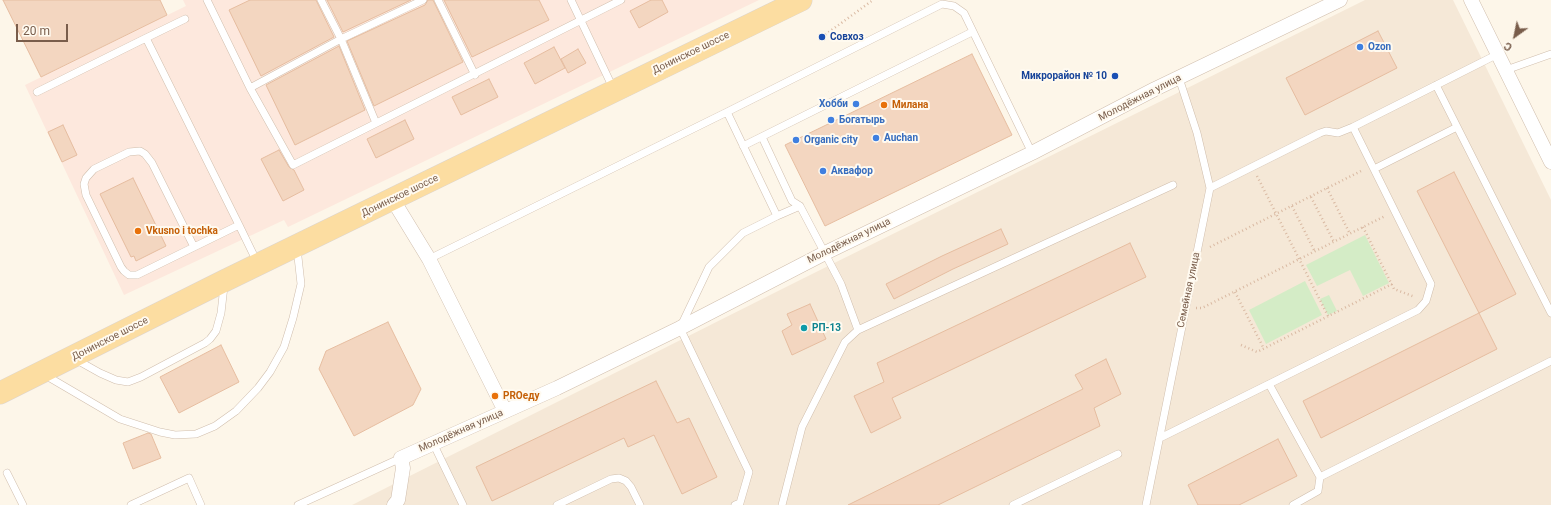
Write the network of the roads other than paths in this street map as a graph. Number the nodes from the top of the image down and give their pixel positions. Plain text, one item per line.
1 (321, 0) edge
2 (423, 0) edge
3 (438, 0) edge
4 (571, 0) edge
5 (622, 0) edge
6 (801, 0) edge
7 (1340, 0) edge
8 (1471, 0) edge
9 (210, 1) edge
10 (185, 19) dead end
11 (580, 20) junction
12 (972, 32) junction
13 (146, 38) junction
14 (341, 39) junction
15 (1498, 54) junction
16 (1551, 54) edge
17 (1506, 70) junction
18 (475, 75) junction
19 (1179, 78) junction
20 (1436, 85) junction
21 (250, 88) junction
22 (615, 91) junction
23 (37, 92) dead end
24 (727, 112) junction
25 (376, 123) junction
26 (1353, 127) junction
27 (1457, 128) junction
28 (762, 137) junction
29 (743, 146) junction
30 (1032, 153) junction
31 (1551, 162) edge
32 (1373, 167) junction
33 (1173, 185) dead end
34 (1210, 188) junction
35 (393, 200) junction
36 (800, 206) junction
37 (777, 216) junction
38 (239, 225) junction
39 (297, 246) junction
40 (194, 247) junction
41 (825, 252) junction
42 (429, 259) junction
43 (258, 264) junction
44 (224, 281) junction
45 (1551, 313) edge
46 (680, 328) junction
47 (858, 330) junction
48 (73, 358) junction
49 (1551, 361) edge
50 (42, 373) junction
51 (1269, 384) junction
52 (0, 393) edge
53 (505, 411) junction
54 (1160, 438) junction
55 (433, 443) junction
56 (1118, 454) dead end
57 (401, 458) junction
58 (7, 473) dead end
59 (1320, 477) junction
60 (738, 504) edge
61 (23, 505) edge
62 (131, 505) edge
63 (201, 505) edge
64 (298, 505) edge
65 (394, 505) edge
66 (463, 505) edge
67 (557, 505) edge
68 (640, 505) edge
69 (782, 505) edge
70 (1013, 505) edge
71 (1146, 505) edge
72 (1293, 505) edge

1 - 14 lane
2 - 14 lane
3 - 18 lane
4 - 11 lane
5 - 11 lane
6 - 22 main road, Донинское шоссе
7 - 19 street, Молодёжная улица
8 - 15 street
9 - 21 lane
10 - 13 lane
11 - 18 lane
11 - 22 lane
12 - 24 lane
12 - 28 lane
12 - 30 lane
13 - 23 lane
13 - 38 lane
14 - 21 lane
14 - 25 lane
15 - 17 street
15 - 20 lane
16 - 17 lane
17 - 31 street
18 - 25 lane
19 - 30 street, Молодёжная улица
19 - 34 lane, Семейная улица
20 - 26 lane
20 - 27 lane
21 - 25 lane
22 - 35 main road, Донинское шоссе
24 - 29 lane
24 - 42 lane
26 - 32 lane
26 - 34 lane
27 - 32 lane
27 - 45 lane
28 - 29 lane
28 - 36 lane
29 - 37 lane
30 - 41 street, Молодёжная улица
32 - 51 lane
33 - 47 lane
34 - 54 lane, Семейная улица
35 - 39 main road, Донинское шоссе
35 - 42 street
36 - 37 lane
36 - 41 lane
37 - 46 lane
38 - 40 lane
38 - 43 lane
39 - 43 main road, Донинское шоссе
39 - 50 lane
40 - 40 lane
41 - 46 street, Молодёжная улица
41 - 47 lane
42 - 53 street
43 - 44 main road, Донинское шоссе
44 - 48 main road, Донинское шоссе
44 - 48 lane
46 - 53 street, Молодёжная улица
46 - 60 lane
47 - 69 lane
48 - 50 main road, Донинское шоссе
49 - 59 lane
50 - 52 main road, Донинское шоссе
51 - 54 lane
51 - 59 lane
53 - 55 street, Молодёжная улица
54 - 71 lane, Семейная улица
55 - 57 street, Молодёжная улица
55 - 66 lane
56 - 70 lane
57 - 64 lane
57 - 65 street
58 - 61 lane
59 - 72 lane
62 - 63 lane
67 - 68 lane

